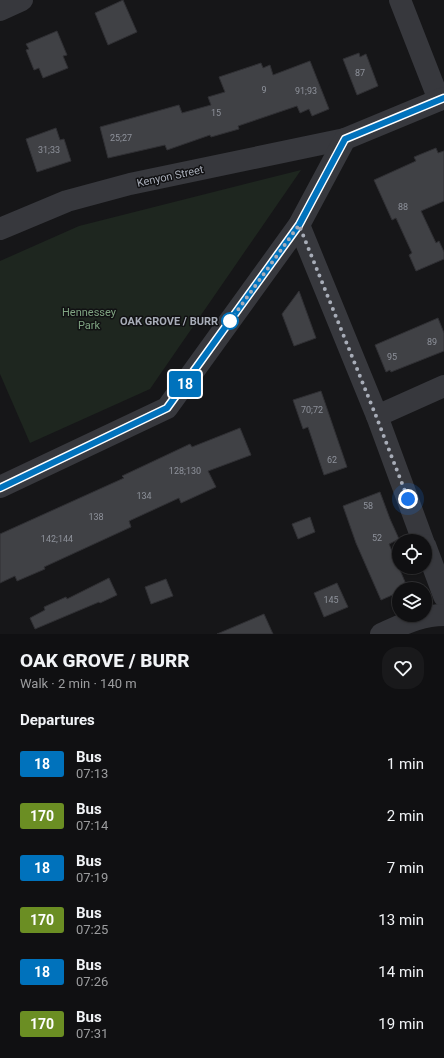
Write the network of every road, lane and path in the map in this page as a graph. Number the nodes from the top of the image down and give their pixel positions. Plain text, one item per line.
1 (22, 0) edge
2 (400, 0) edge
3 (0, 10) edge
4 (441, 99) edge
5 (345, 139) junction
6 (299, 225) junction
7 (0, 229) edge
8 (444, 386) edge
9 (376, 416) junction
10 (0, 488) edge
11 (420, 534) edge
12 (432, 564) edge
13 (444, 596) edge
14 (444, 615) edge
15 (380, 634) edge

1 - 3 street
2 - 4 street
4 - 5 street, Kenyon Street
5 - 6 street
5 - 7 street, Kenyon Street
6 - 9 street
6 - 10 street
8 - 9 street
9 - 11 street
12 - 13 street
14 - 15 street

